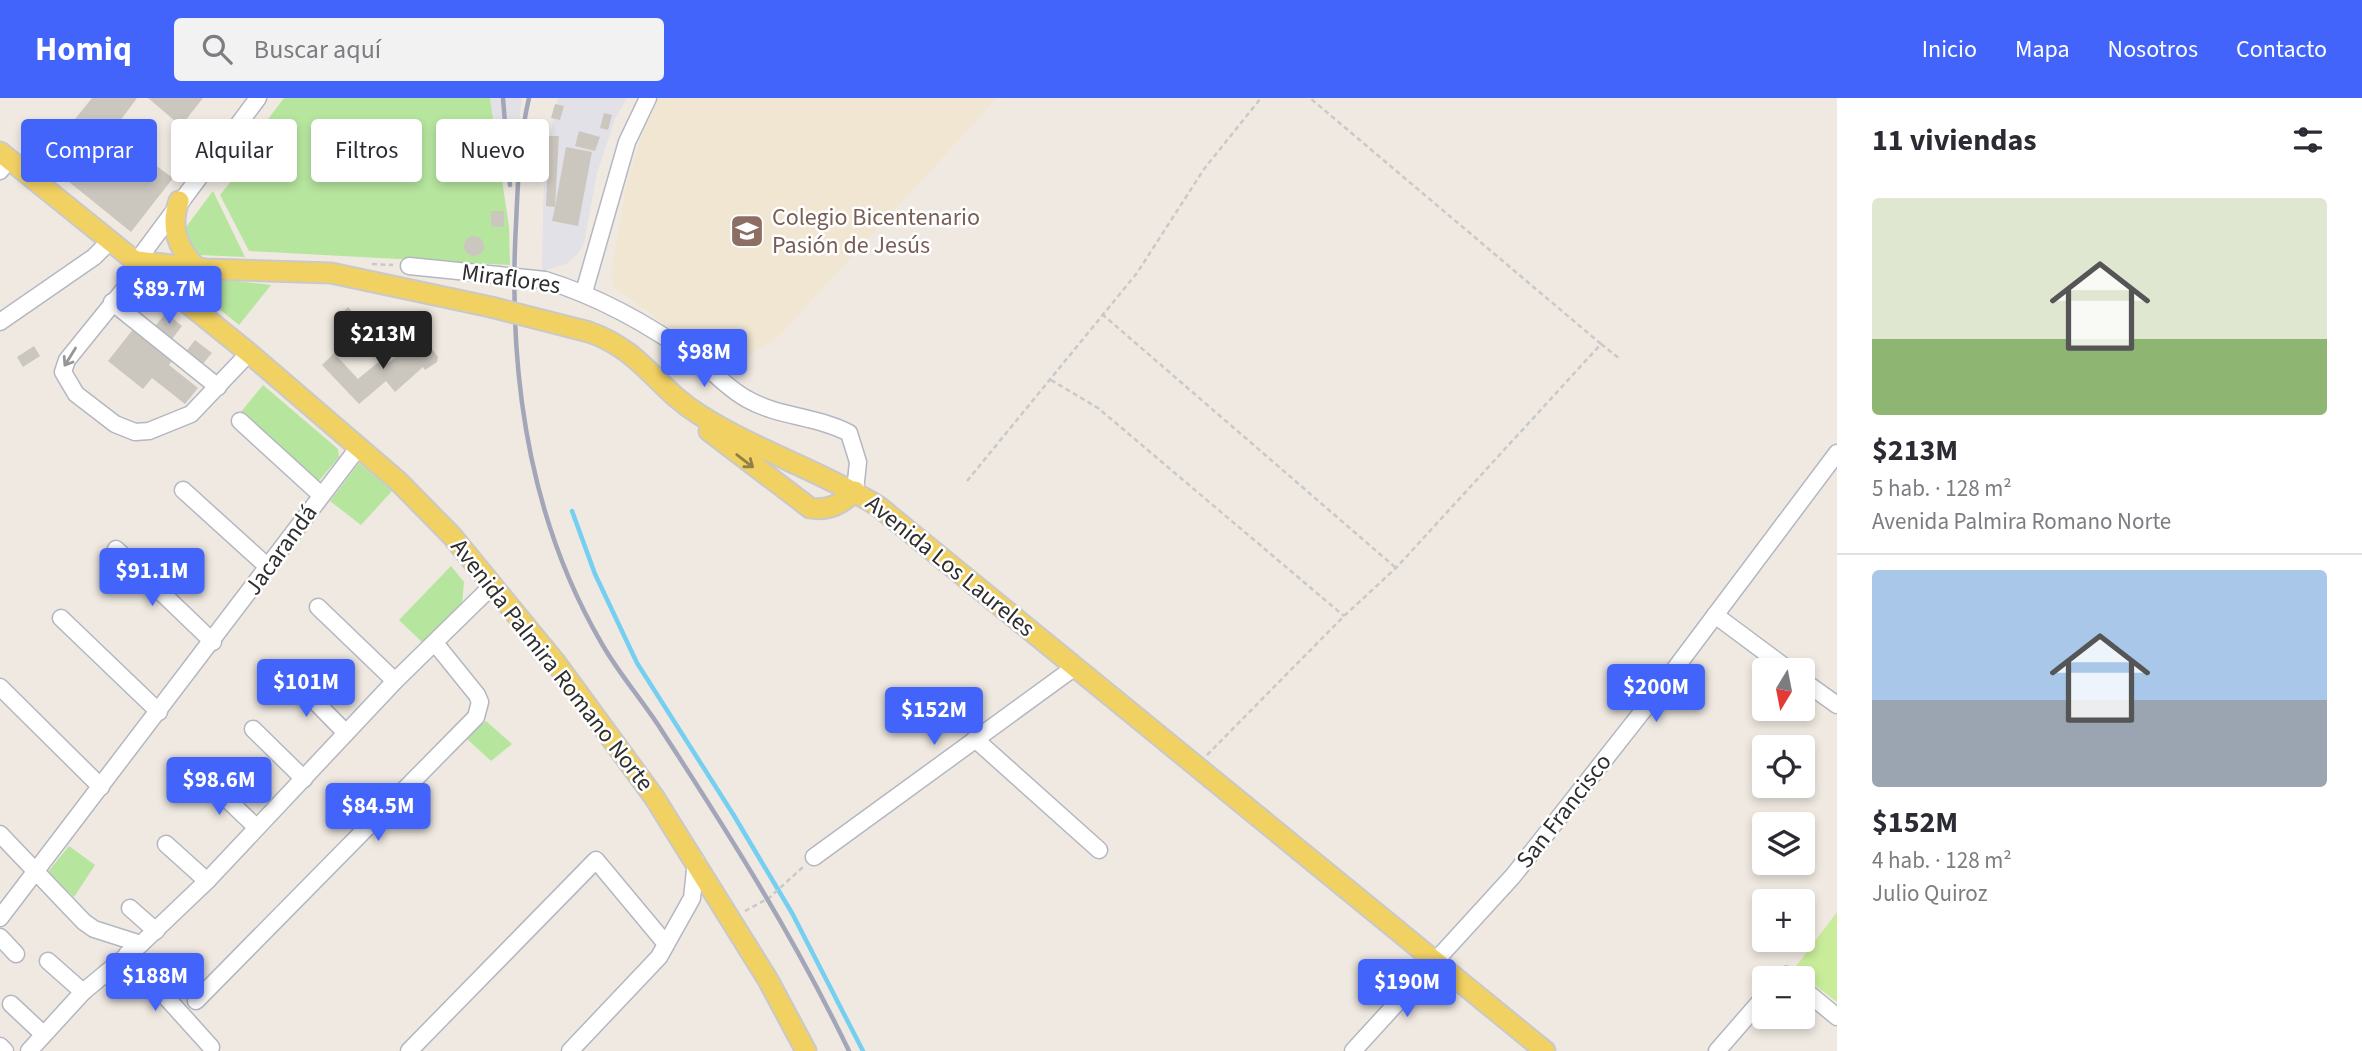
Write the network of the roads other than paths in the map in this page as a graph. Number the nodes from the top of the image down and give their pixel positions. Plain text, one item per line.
1 (258, 98) edge
2 (648, 98) edge
3 (3, 161) edge
4 (179, 201) junction
5 (111, 240) junction
6 (140, 263) junction
7 (409, 266) dead end
8 (202, 269) junction
9 (584, 292) junction
10 (112, 302) junction
11 (193, 307) junction
12 (0, 322) edge
13 (250, 353) junction
14 (218, 387) junction
15 (697, 413) junction
16 (240, 421) dead end
17 (358, 448) junction
18 (1837, 453) edge
19 (183, 490) dead end
20 (855, 491) junction
21 (321, 495) junction
22 (116, 549) dead end
23 (268, 567) junction
24 (493, 586) junction
25 (318, 607) dead end
26 (1715, 615) junction
27 (61, 618) dead end
28 (213, 642) junction
29 (435, 643) junction
30 (1773, 658) edge
31 (1075, 667) junction
32 (292, 678) dead end
33 (396, 681) junction
34 (0, 687) edge
35 (1815, 689) edge
36 (1837, 705) edge
37 (159, 712) junction
38 (253, 729) dead end
39 (346, 733) junction
40 (975, 739) junction
41 (304, 779) junction
42 (207, 780) dead end
43 (101, 787) junction
44 (256, 827) junction
45 (0, 834) edge
46 (166, 844) dead end
47 (1098, 850) dead end
48 (814, 857) road end
49 (695, 861) junction
50 (38, 871) junction
51 (207, 881) junction
52 (130, 908) dead end
53 (0, 918) edge
54 (156, 931) junction
55 (0, 937) edge
56 (141, 944) junction
57 (666, 944) junction
58 (16, 954) dead end
59 (127, 954) junction
60 (48, 961) dead end
61 (1435, 961) junction
62 (83, 992) junction
63 (1815, 999) edge
64 (196, 1001) dead end
65 (11, 1004) dead end
66 (1752, 1012) edge
67 (1837, 1017) edge
68 (43, 1034) junction
69 (0, 1046) edge
70 (211, 1047) dead end
71 (5, 1051) edge
72 (29, 1051) edge
73 (409, 1051) edge
74 (570, 1051) edge
75 (806, 1051) edge
76 (1353, 1051) edge
77 (1545, 1051) edge
78 (1717, 1051) edge

1 - 4 street
2 - 9 street
3 - 5 main road, Avenida Palmira Romano Norte
4 - 6 street
4 - 8 main road
5 - 6 main road, Avenida Palmira Romano Norte
5 - 12 street
6 - 8 main road, Avenida Los Laureles
6 - 10 street
6 - 11 main road, Avenida Palmira Romano Norte
7 - 9 street, Miraflores, bridge
8 - 11 main road
8 - 15 main road, Avenida Los Laureles, bridge
9 - 20 street, Miraflores
10 - 14 street
10 -> 14 street
11 - 13 main road, Avenida Palmira Romano Norte
13 - 14 street
13 - 17 main road, Avenida Palmira Romano Norte
15 - 20 main road, Avenida Los Laureles
15 -> 20 main road
16 - 21 street
17 - 21 street, Jacarandá
17 - 24 main road, Avenida Palmira Romano Norte
18 - 26 street, San Francisco
19 - 23 street
20 - 31 main road, Avenida Los Laureles
21 - 23 street, Jacarandá
22 - 28 street
23 - 28 street, Jacarandá
24 - 29 street
24 - 49 main road, Avenida Palmira Romano Norte
25 - 33 street
26 - 30 street
26 - 61 street, San Francisco
27 - 37 street
28 - 37 street, Jacarandá
29 - 33 street
29 - 64 street
31 - 40 street
31 - 61 main road, Avenida Los Laureles
32 - 39 street
33 - 39 street
34 - 43 street
35 - 36 street
37 - 43 street, Jacarandá
38 - 41 street
39 - 41 street
40 - 47 street
40 - 48 street
41 - 44 street
42 - 44 street
43 - 50 street, Jacarandá
44 - 51 street
45 - 50 street
46 - 51 street
49 - 57 street
49 - 75 main road, Avenida Palmira Romano Norte
50 - 53 street, Jacarandá
50 - 56 street
51 - 54 street
52 - 54 street
54 - 56 street
55 - 58 street
56 - 59 street
57 - 73 street
57 - 74 street
59 - 62 street
59 - 70 street
60 - 62 street
61 - 76 street, San Francisco
61 - 77 main road, Avenida Los Laureles
62 - 68 street
63 - 67 street
65 - 68 street
66 - 78 street
68 - 72 street
69 - 71 street

